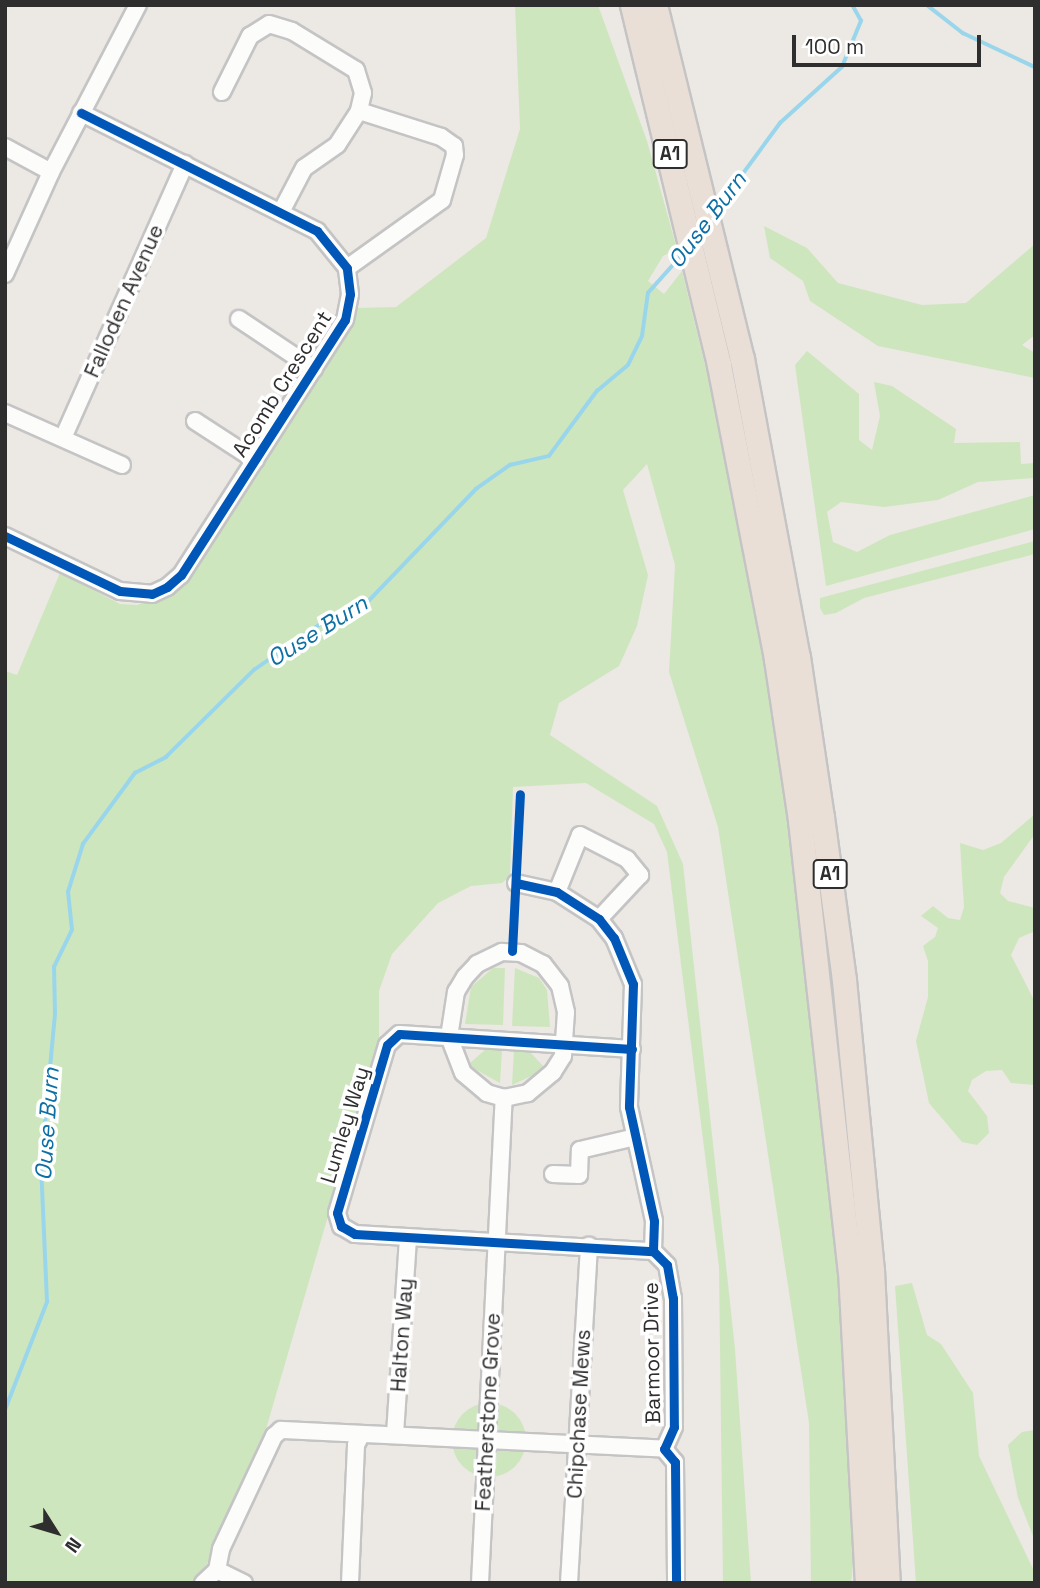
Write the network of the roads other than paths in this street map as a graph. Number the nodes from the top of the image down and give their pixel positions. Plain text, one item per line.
1 (138, 5) edge
2 (623, 5) edge
3 (632, 5) edge
4 (655, 5) edge
5 (664, 5) edge
6 (662, 73) junction
7 (231, 74) junction
8 (247, 81) dead end
9 (222, 92) dead end
10 (359, 111) junction
11 (81, 113) junction
12 (5, 147) edge
13 (184, 164) junction
14 (51, 172) junction
15 (281, 212) junction
16 (701, 234) junction
17 (347, 268) junction
18 (5, 274) edge
19 (239, 319) dead end
20 (314, 369) junction
21 (5, 413) edge
22 (195, 421) dead end
23 (63, 438) junction
24 (255, 460) junction
25 (122, 465) dead end
26 (5, 536) edge
27 (516, 883) dead end
28 (557, 892) junction
29 (599, 919) junction
30 (449, 1037) junction
31 (565, 1045) junction
32 (632, 1049) junction
33 (504, 1098) junction
34 (636, 1137) junction
35 (553, 1174) dead end
36 (408, 1237) junction
37 (497, 1241) junction
38 (589, 1246) junction
39 (653, 1251) junction
40 (395, 1434) junction
41 (361, 1435) junction
42 (487, 1438) junction
43 (577, 1443) junction
44 (664, 1449) junction
45 (217, 1570) junction
46 (203, 1583) edge
47 (244, 1583) edge
48 (350, 1583) edge
49 (480, 1583) edge
50 (569, 1583) edge
51 (676, 1583) edge
52 (867, 1583) edge
53 (888, 1583) edge

1 - 11 street
2 - 6 highway, A1
3 - 6 highway, A1
4 - 6 highway, A1
5 - 6 highway, A1
6 - 16 highway, A1
7 - 8 street
7 - 9 street
7 - 10 street
10 - 15 street
10 - 17 street
11 - 13 street
11 - 14 street
12 - 14 street
13 - 15 street
13 - 23 street, Falloden Avenue
14 - 18 street
15 - 17 street
16 - 52 highway, A1
16 - 53 highway, A1
17 - 20 street, Acomb Crescent
19 - 20 street
20 - 24 street, Acomb Crescent
21 - 23 street
22 - 24 street
23 - 25 street
24 - 26 street, Acomb Crescent
27 - 28 street
28 - 29 street
28 - 29 street
29 - 32 street
30 - 31 street
30 - 31 street
30 - 33 street
30 - 36 street, Lumley Way
31 - 32 street
31 - 33 street
32 - 34 street
33 - 37 street, Featherstone Grove
34 - 35 street
34 - 39 street
36 - 37 street
36 - 40 street, Halton Way
37 - 38 street
37 - 42 street, Featherstone Grove
38 - 39 street
38 - 43 street, Chipchase Mews
39 - 44 street, Barmoor Drive
40 - 41 street, Barmoor Drive
40 - 42 street, Barmoor Drive
41 - 45 street, Barmoor Drive
41 - 48 street
42 - 43 street, Barmoor Drive
42 - 49 street, Featherstone Grove
43 - 44 street, Barmoor Drive
43 - 50 street, Chipchase Mews
44 - 51 street, Barmoor Drive
45 - 46 street
45 - 47 street

